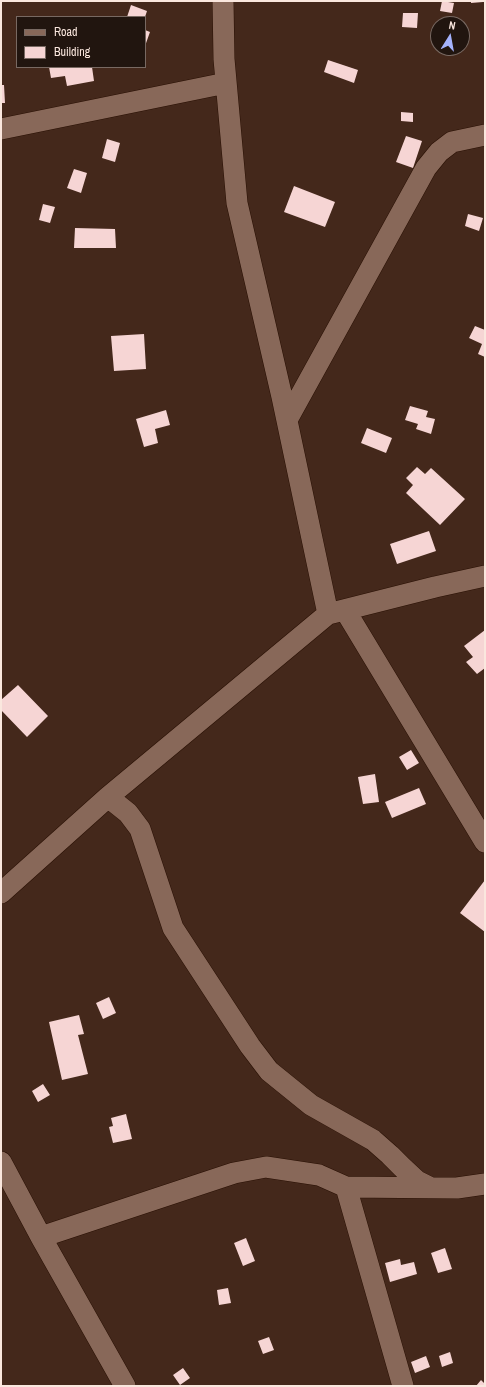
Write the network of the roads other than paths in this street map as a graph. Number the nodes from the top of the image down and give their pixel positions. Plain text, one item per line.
1 (223, 1) edge
2 (226, 84) junction
3 (1, 129) edge
4 (485, 135) edge
5 (287, 420) junction
6 (485, 576) edge
7 (336, 612) junction
8 (108, 798) junction
9 (485, 842) edge
10 (1, 893) edge
11 (1, 1162) edge
12 (485, 1184) edge
13 (346, 1187) junction
14 (429, 1188) junction
15 (41, 1237) junction
16 (125, 1386) edge
17 (403, 1386) edge

1 - 2 street
2 - 3 street
2 - 5 street
4 - 5 street
5 - 7 street
6 - 7 street
7 - 8 street
7 - 9 street
8 - 10 street
8 - 14 street
11 - 15 street
12 - 14 street
13 - 14 street
13 - 15 street
13 - 17 street
15 - 16 street

